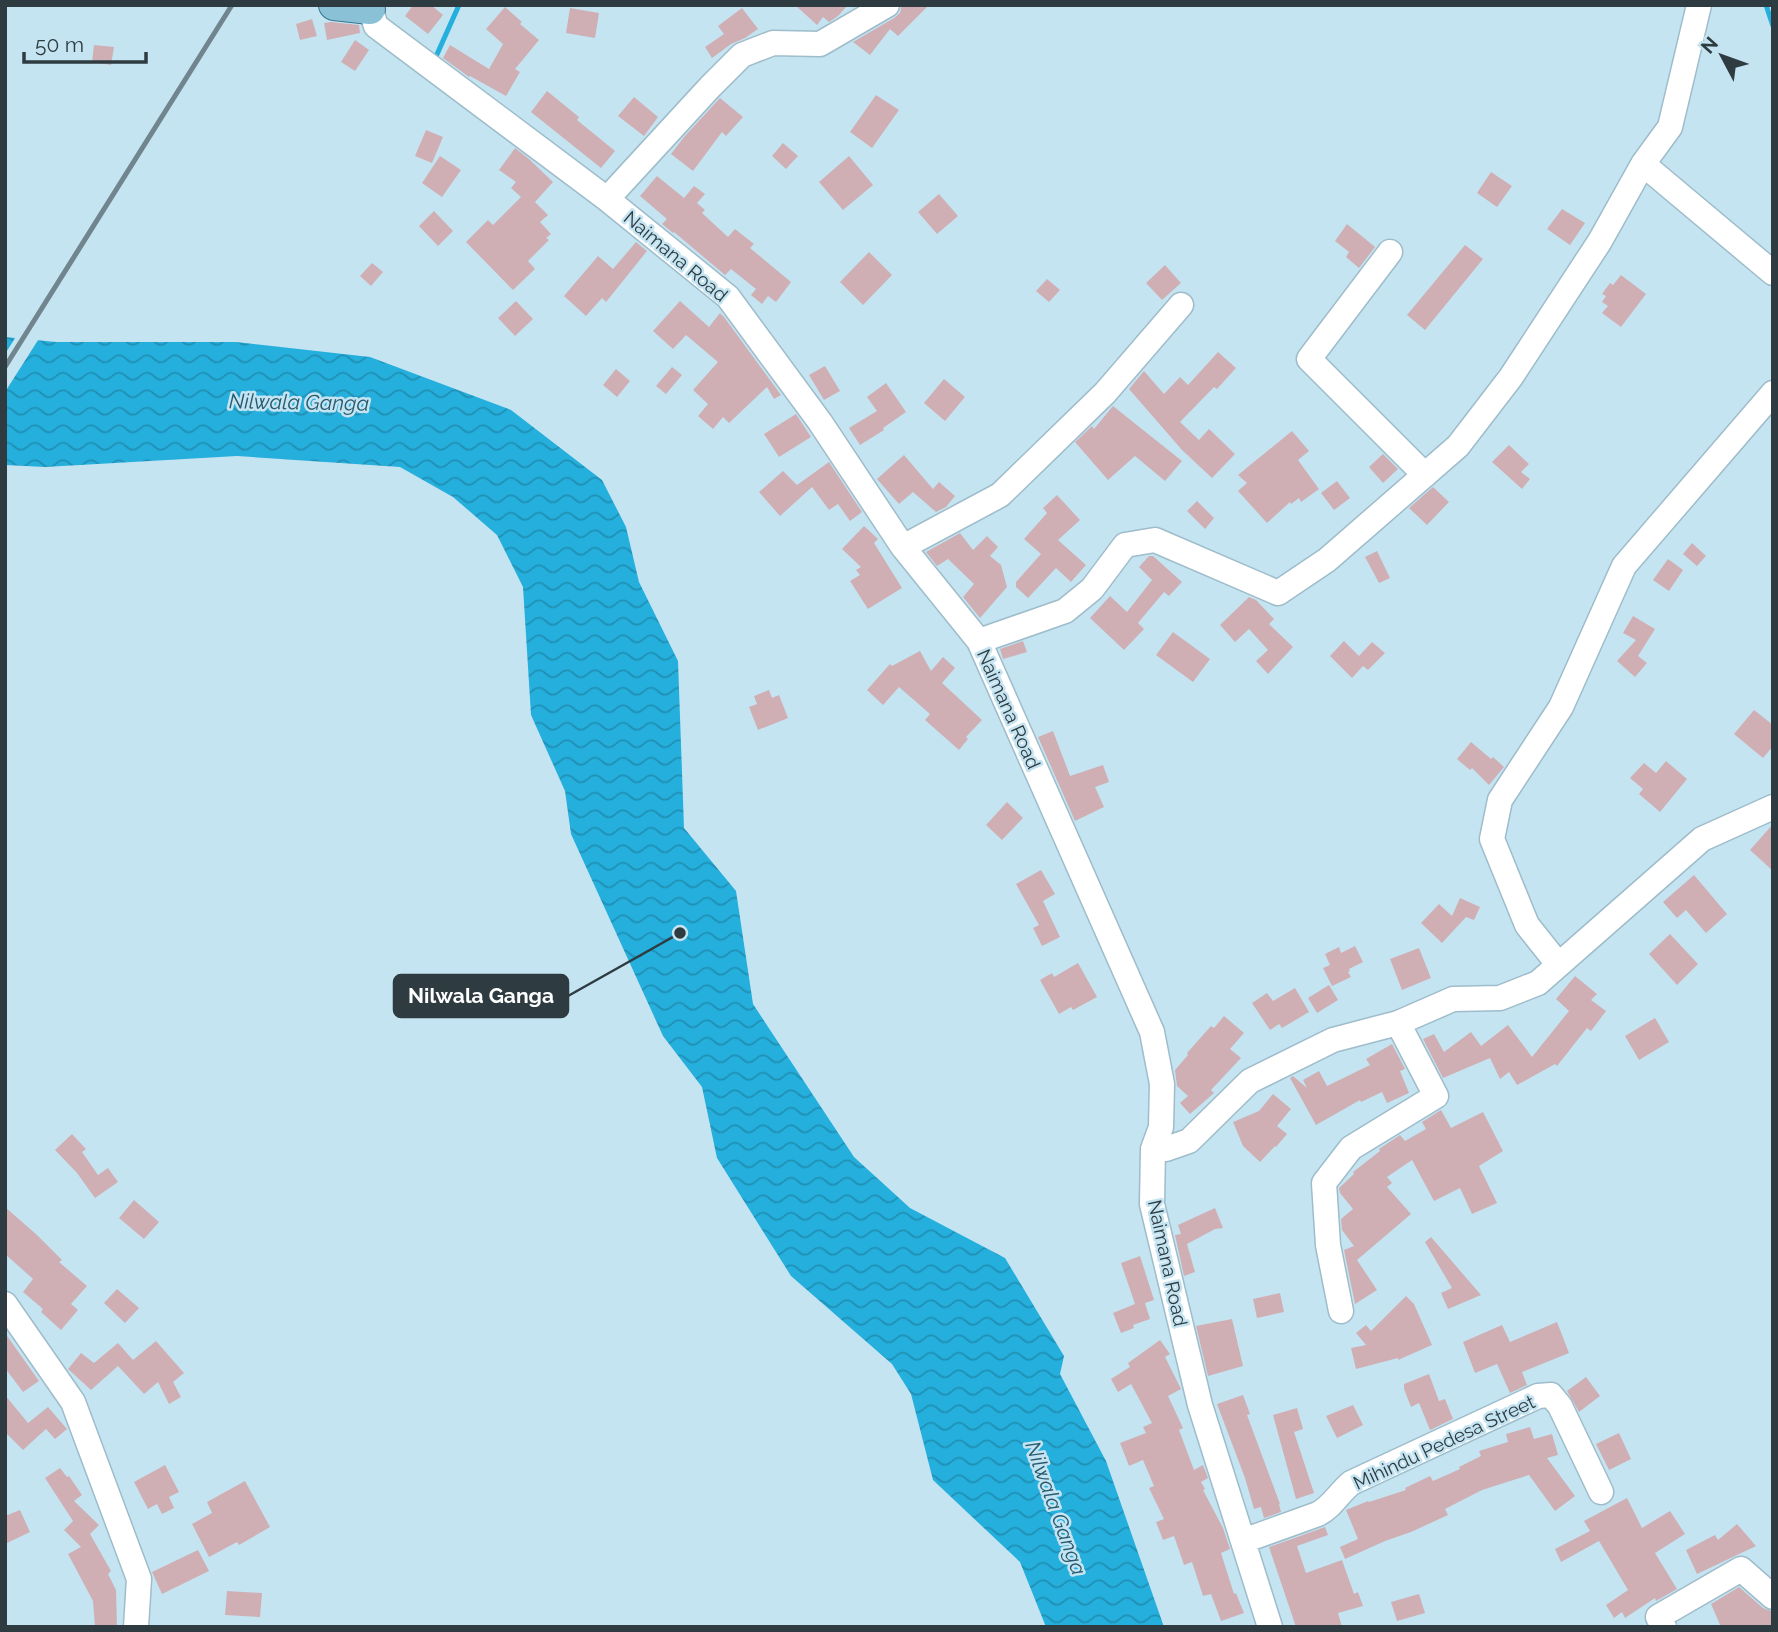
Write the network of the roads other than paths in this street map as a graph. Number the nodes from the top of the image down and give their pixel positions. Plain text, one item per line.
1 (334, 5) edge
2 (887, 5) edge
3 (1699, 5) edge
4 (370, 7) edge
5 (1643, 164) junction
6 (607, 199) junction
7 (1390, 252) dead end
8 (1773, 273) edge
9 (1181, 305) dead end
10 (1773, 393) edge
11 (1425, 475) junction
12 (903, 547) junction
13 (979, 641) junction
14 (1773, 807) edge
15 (1558, 964) junction
16 (1398, 1023) junction
17 (1153, 1149) junction
18 (5, 1304) edge
19 (1341, 1311) dead end
20 (1601, 1492) dead end
21 (1243, 1541) junction
22 (1773, 1597) edge
23 (136, 1627) edge
24 (1270, 1627) edge
25 (1664, 1627) edge

1 - 4 main road
2 - 6 street
3 - 5 street
4 - 6 street, Naimana Road
5 - 8 street
5 - 11 street
6 - 12 street, Naimana Road
7 - 11 street
9 - 12 street
10 - 15 street
11 - 13 street
12 - 13 street, Naimana Road
13 - 17 street, Naimana Road
14 - 15 street
15 - 16 street
16 - 17 street
16 - 19 street
17 - 21 street, Naimana Road
18 - 23 street
20 - 21 street, Mihindu Pedesa Street
21 - 24 street, Naimana Road
22 - 25 street

